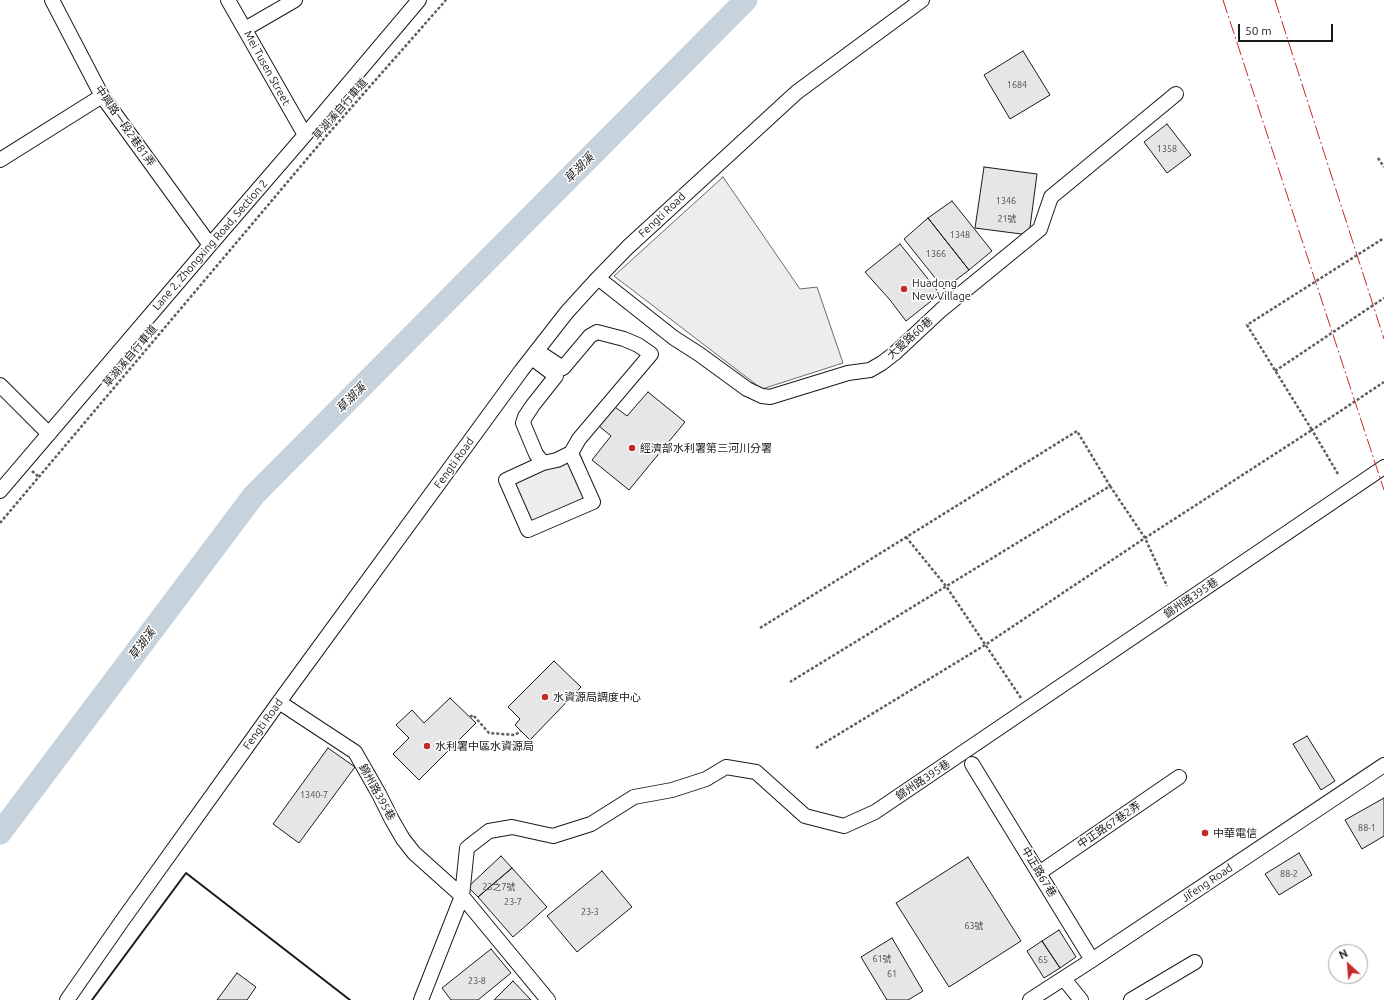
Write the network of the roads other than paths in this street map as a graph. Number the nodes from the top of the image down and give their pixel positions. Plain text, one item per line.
1 (52, 0) edge
2 (228, 0) edge
3 (295, 0) edge
4 (922, 0) edge
5 (418, 1) edge
6 (245, 28) junction
7 (1176, 94) dead end
8 (102, 96) junction
9 (305, 135) junction
10 (0, 160) edge
11 (210, 245) junction
12 (598, 278) junction
13 (534, 355) junction
14 (0, 385) edge
15 (49, 434) junction
16 (571, 453) junction
17 (544, 463) junction
18 (1384, 467) edge
19 (0, 491) edge
20 (279, 702) junction
21 (972, 764) dead end
22 (1384, 765) edge
23 (1179, 777) dead end
24 (1039, 873) junction
25 (462, 896) junction
26 (1092, 960) junction
27 (1195, 962) dead end
28 (1064, 978) junction
29 (67, 1000) edge
30 (421, 1000) edge
31 (548, 1000) edge
32 (1030, 1000) edge
33 (1081, 1000) edge
34 (1131, 1000) edge

1 - 8 street, 中興路一段2巷81弄
2 - 6 street, Mei Tusen Street
3 - 6 street
4 - 12 street, Fengti Road
5 - 9 street, Lane 2, Zhongxing Road, Section 2
6 - 9 street, Mei Tusen Street
7 - 12 street, 大愛路60巷
8 - 10 street
8 - 11 street, 中興路一段2巷81弄
9 - 11 street, Lane 2, Zhongxing Road, Section 2
11 - 15 street, Lane 2, Zhongxing Road, Section 2
12 - 13 street, Fengti Road
13 - 16 street
13 - 17 street
13 - 20 street, Fengti Road
14 - 15 street
15 - 19 street, Lane 2, Zhongxing Road, Section 2
16 - 17 street
16 - 17 street
18 - 25 street, 錦州路395巷
20 - 25 street, 錦州路395巷
20 - 29 street, Fengti Road
21 - 24 street, 中正路67巷
22 - 26 street, Jifeng Road
23 - 24 street, 中正路67巷2弄
24 - 26 street, 中正路67巷
25 - 30 street, 錦州路395巷
25 - 31 street, 錦州路395巷
26 - 28 street, Jifeng Road
27 - 34 street
28 - 32 street, Jifeng Road
28 - 33 street

